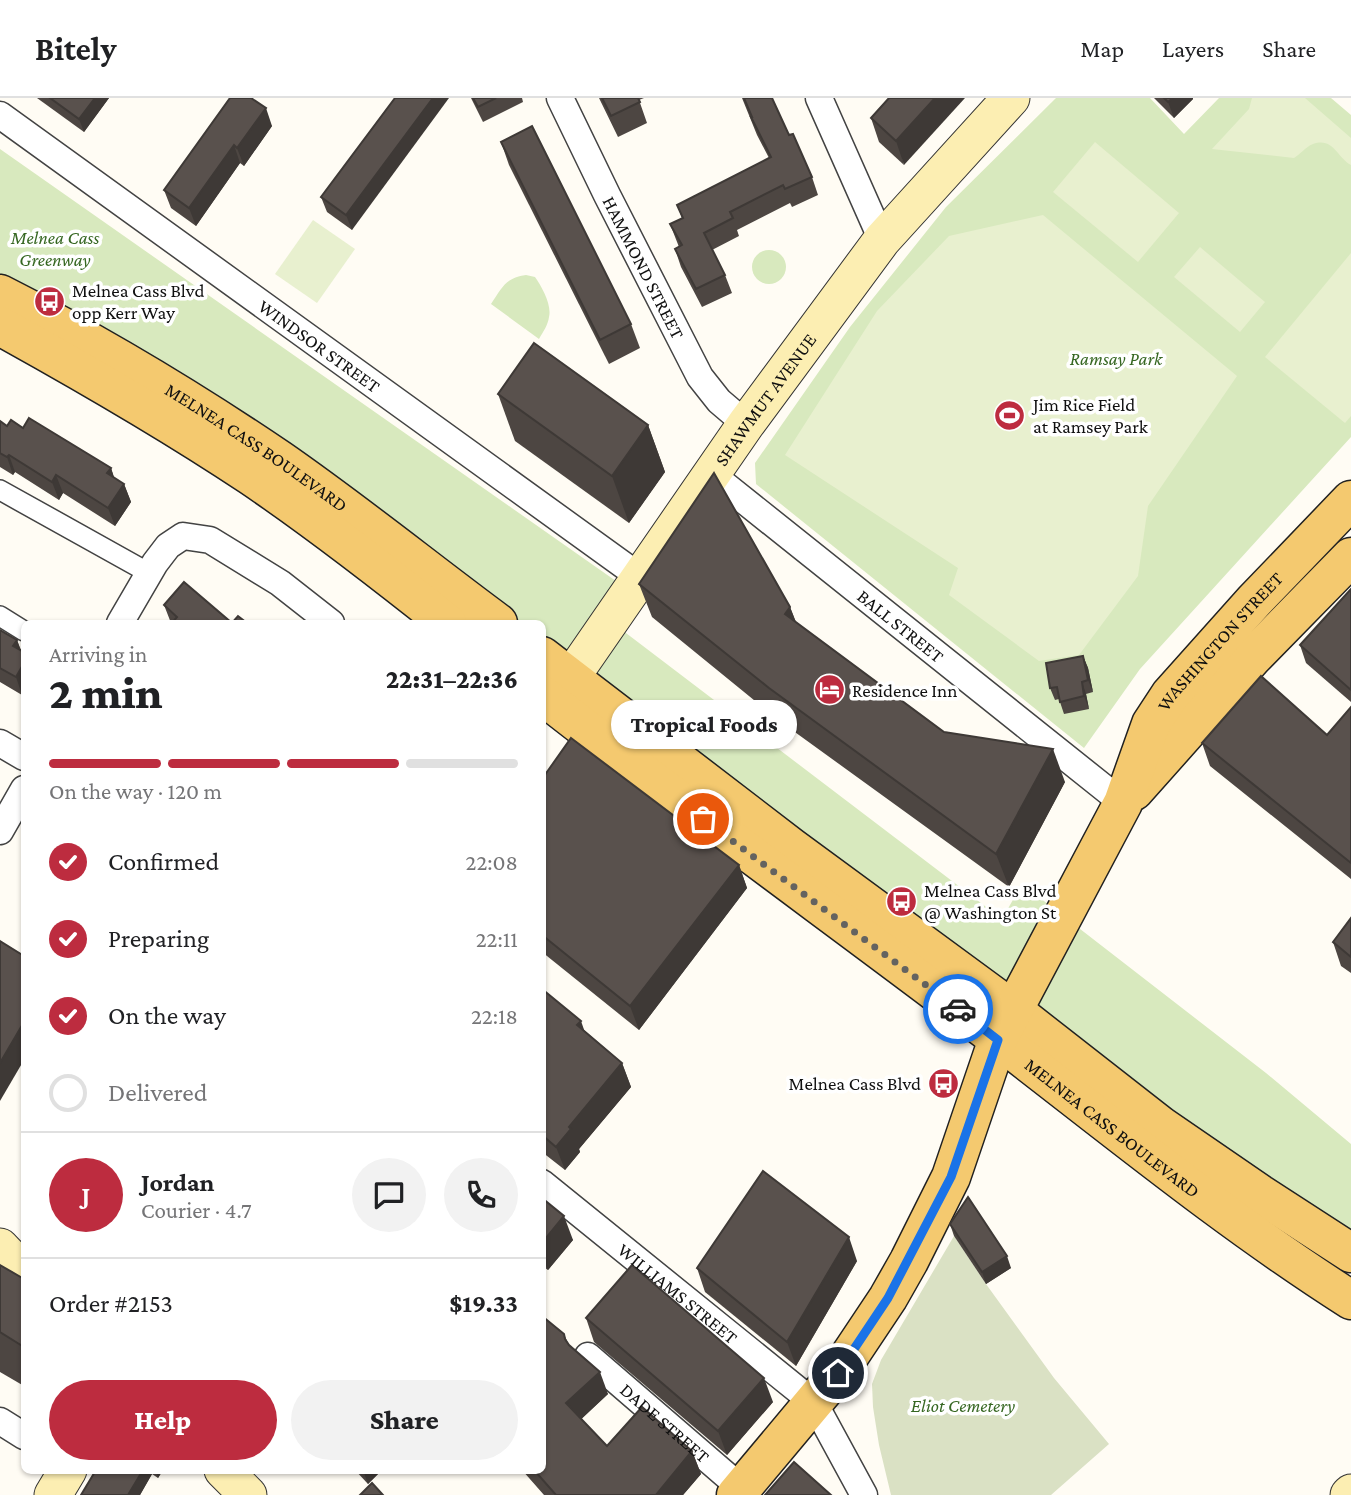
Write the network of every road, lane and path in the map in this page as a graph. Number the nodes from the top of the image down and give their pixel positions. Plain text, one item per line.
1 (561, 98) edge
2 (1012, 98) edge
3 (825, 102) edge
4 (0, 115) edge
5 (882, 240) junction
6 (0, 295) edge
7 (0, 326) edge
8 (746, 424) junction
9 (711, 474) junction
10 (0, 490) edge
11 (1343, 525) edge
12 (1351, 557) edge
13 (149, 573) junction
14 (640, 577) junction
15 (0, 616) edge
16 (122, 620) edge
17 (327, 620) edge
18 (443, 620) edge
19 (494, 620) edge
20 (21, 629) edge
21 (550, 690) edge
22 (0, 743) edge
23 (21, 755) edge
24 (21, 794) edge
25 (1123, 803) junction
26 (0, 831) edge
27 (1006, 1025) junction
28 (546, 1186) edge
29 (0, 1247) edge
30 (1351, 1253) edge
31 (21, 1269) edge
32 (1351, 1300) edge
33 (588, 1356) dead end
34 (814, 1403) junction
35 (0, 1421) edge
36 (21, 1434) edge
37 (66, 1474) edge
38 (227, 1474) edge
39 (738, 1492) edge
40 (53, 1495) edge
41 (248, 1495) edge
42 (864, 1495) edge

1 - 8 street, HAMMOND STREET
2 - 5 main road, SHAWMUT AVENUE
3 - 5 street
4 - 14 street, WINDSOR STREET
5 - 8 main road, SHAWMUT AVENUE
6 - 19 main road, MELNEA CASS BOULEVARD
7 - 18 main road, MELNEA CASS BOULEVARD
8 - 9 main road, SHAWMUT AVENUE
9 - 14 main road, SHAWMUT AVENUE
9 - 25 street, BALL STREET
10 - 13 street
11 - 25 main road, WASHINGTON STREET
12 - 25 main road, WASHINGTON STREET
13 - 16 street
13 - 17 street
14 - 21 main road, SHAWMUT AVENUE
15 - 20 street
21 - 27 main road, MELNEA CASS BOULEVARD
22 - 23 street
24 - 26 street
25 - 27 main road, WASHINGTON STREET
27 - 30 main road, MELNEA CASS BOULEVARD
27 - 32 main road, MELNEA CASS BOULEVARD
27 - 34 main road, WASHINGTON STREET
28 - 34 street, WILLIAMS STREET
29 - 31 main road
33 - 39 street, DADE STREET
34 - 39 main road, WASHINGTON STREET
34 - 42 street
35 - 36 street
37 - 40 main road
38 - 41 main road

